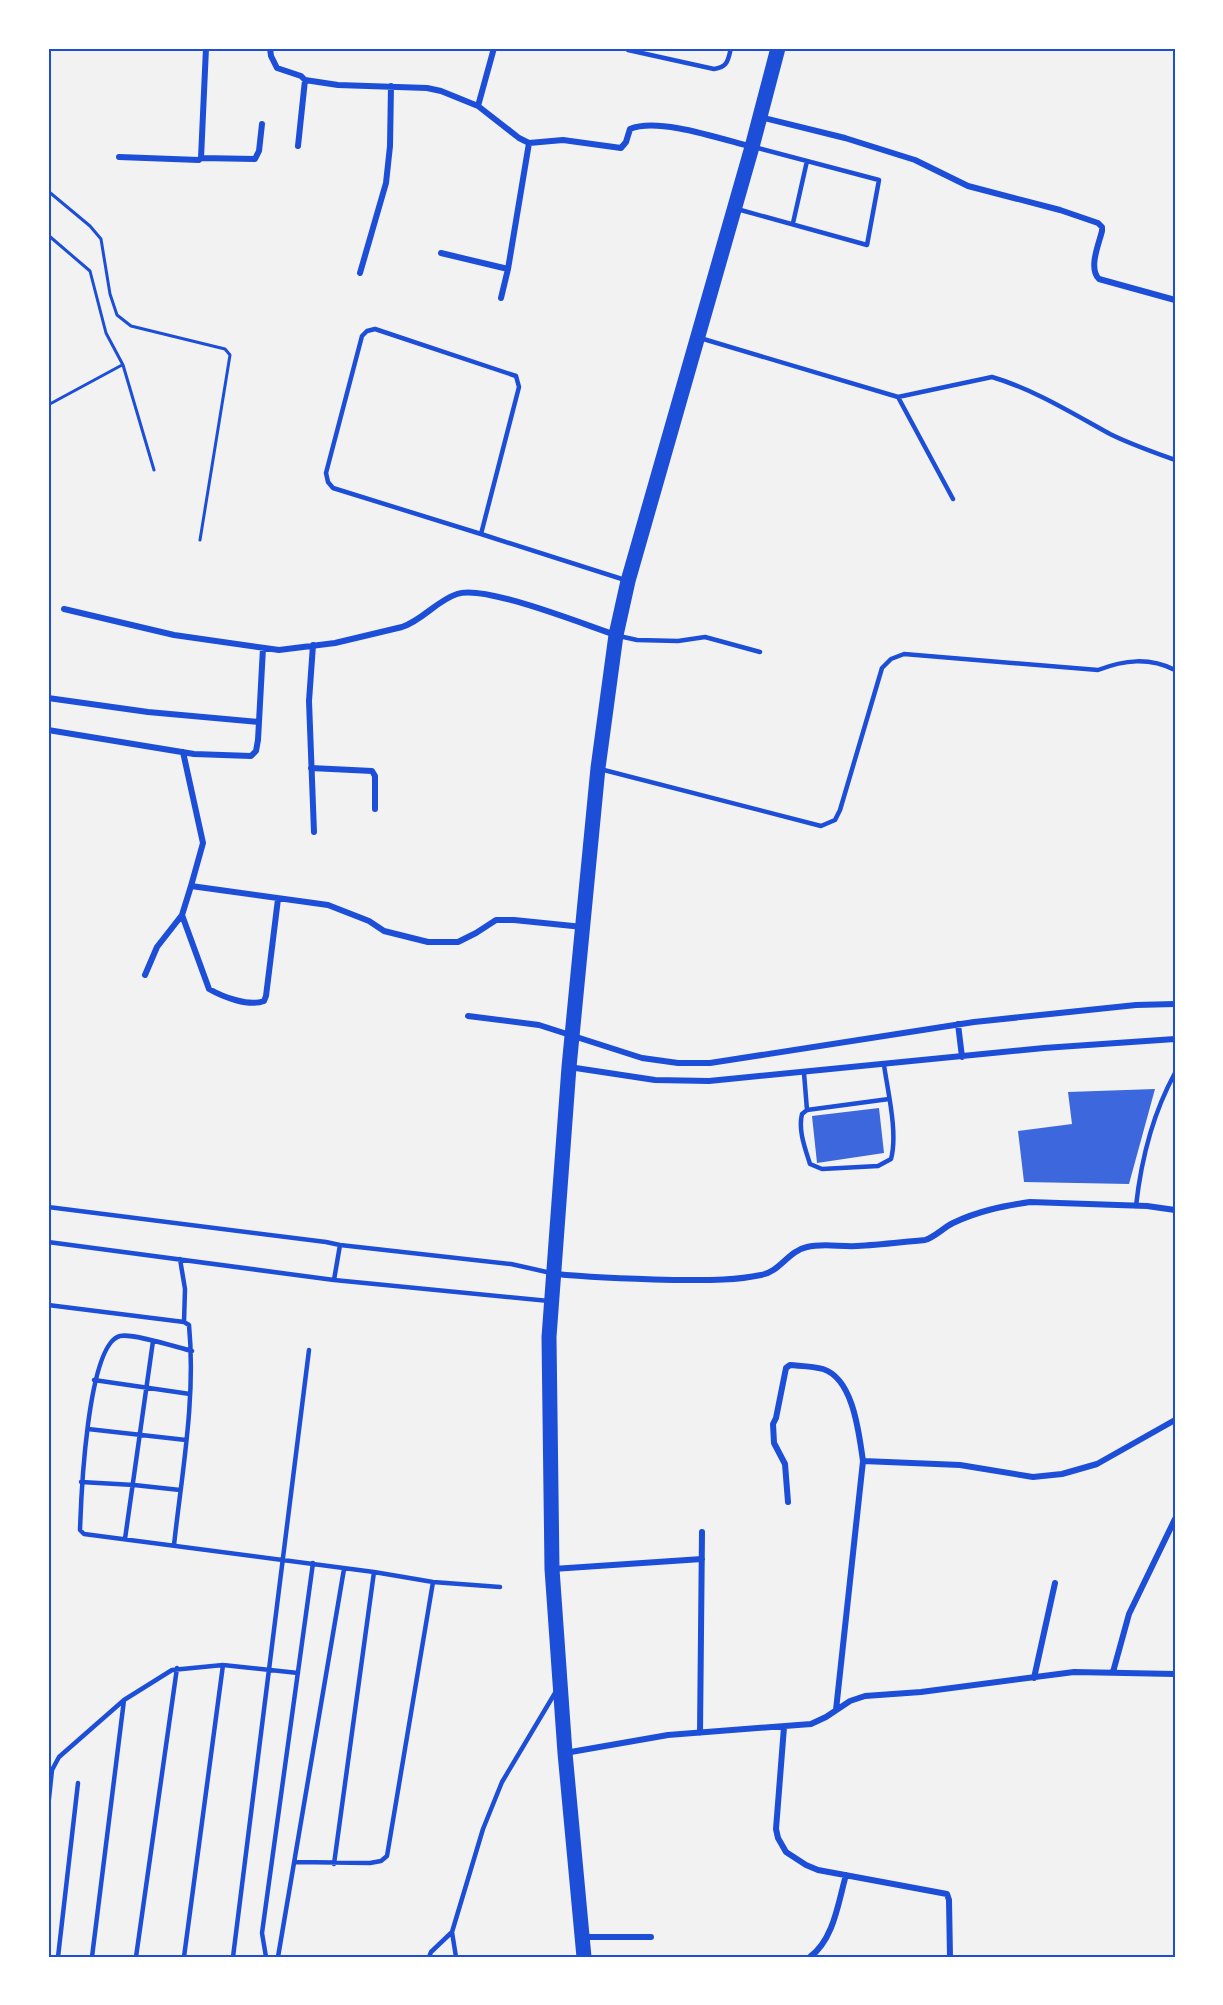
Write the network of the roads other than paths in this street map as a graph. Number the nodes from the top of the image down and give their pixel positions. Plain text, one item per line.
1 (206, 48) edge
2 (270, 48) edge
3 (494, 48) edge
4 (731, 48) edge
5 (778, 48) edge
6 (628, 50) dead end
7 (305, 80) junction
8 (391, 86) junction
9 (478, 106) junction
10 (760, 117) junction
11 (262, 124) dead end
12 (529, 143) junction
13 (298, 146) dead end
14 (752, 147) junction
15 (119, 157) dead end
16 (201, 158) junction
17 (807, 161) junction
18 (735, 208) junction
19 (793, 223) junction
20 (441, 253) dead end
21 (508, 269) junction
22 (360, 273) dead end
23 (501, 298) dead end
24 (1175, 300) edge
25 (697, 337) junction
26 (898, 397) junction
27 (1175, 460) edge
28 (953, 499) dead end
29 (481, 534) junction
30 (628, 581) junction
31 (64, 609) dead end
32 (616, 635) junction
33 (313, 645) junction
34 (263, 648) junction
35 (760, 652) dead end
36 (1175, 670) edge
37 (48, 698) edge
38 (259, 722) junction
39 (48, 730) edge
40 (183, 752) junction
41 (311, 768) junction
42 (598, 768) junction
43 (375, 809) dead end
44 (314, 832) dead end
45 (191, 886) junction
46 (278, 899) junction
47 (182, 915) junction
48 (583, 927) junction
49 (145, 975) dead end
50 (1175, 1004) edge
51 (468, 1016) dead end
52 (958, 1024) junction
53 (572, 1035) junction
54 (1175, 1039) edge
55 (962, 1057) junction
56 (885, 1065) junction
57 (569, 1067) junction
58 (804, 1073) junction
59 (1175, 1073) edge
60 (888, 1098) junction
61 (807, 1110) junction
62 (1136, 1206) junction
63 (48, 1207) edge
64 (1175, 1210) edge
65 (48, 1242) edge
66 (340, 1245) junction
67 (180, 1258) junction
68 (554, 1274) junction
69 (334, 1280) junction
70 (552, 1301) junction
71 (48, 1305) edge
72 (184, 1322) junction
73 (153, 1341) junction
74 (309, 1350) dead end
75 (192, 1351) junction
76 (94, 1380) junction
77 (148, 1388) junction
78 (190, 1394) junction
79 (1175, 1420) edge
80 (88, 1429) junction
81 (141, 1435) junction
82 (186, 1440) junction
83 (863, 1461) junction
84 (81, 1482) junction
85 (134, 1485) junction
86 (180, 1491) junction
87 (788, 1502) dead end
88 (1175, 1518) edge
89 (702, 1532) dead end
90 (125, 1539) junction
91 (174, 1545) junction
92 (702, 1559) junction
93 (283, 1560) junction
94 (313, 1563) junction
95 (344, 1569) junction
96 (552, 1569) junction
97 (374, 1572) junction
98 (433, 1582) junction
99 (1055, 1583) dead end
100 (500, 1587) dead end
101 (223, 1665) junction
102 (177, 1668) junction
103 (268, 1670) junction
104 (1113, 1672) junction
105 (298, 1673) junction
106 (1175, 1674) edge
107 (1034, 1678) junction
108 (560, 1686) junction
109 (123, 1700) junction
110 (836, 1710) junction
111 (784, 1727) junction
112 (700, 1733) junction
113 (565, 1753) junction
114 (78, 1783) dead end
115 (48, 1808) edge
116 (296, 1862) junction
117 (334, 1864) junction
118 (846, 1875) junction
119 (452, 1932) junction
120 (582, 1937) junction
121 (651, 1937) dead end
122 (58, 1957) edge
123 (92, 1957) edge
124 (136, 1957) edge
125 (184, 1957) edge
126 (233, 1957) edge
127 (266, 1957) edge
128 (278, 1957) edge
129 (429, 1957) edge
130 (456, 1957) edge
131 (584, 1957) edge
132 (810, 1957) edge
133 (950, 1957) edge

1 - 16 street
2 - 7 street
3 - 9 street
4 - 6 lane
5 - 10 main road
7 - 8 street
7 - 13 street
8 - 9 street
8 - 22 street
9 - 12 street
10 - 14 main road
10 - 24 street
11 - 16 street
12 - 14 street
12 - 21 street
14 - 17 lane
14 - 18 main road
15 - 16 street
17 - 19 lane
17 - 19 lane
18 - 19 lane
18 - 25 main road
20 - 21 street
21 - 23 street
25 - 26 lane
25 - 30 main road
26 - 27 lane
26 - 28 lane
29 - 29 lane
29 - 30 lane
30 - 32 main road
31 - 34 street
32 - 33 street
32 - 35 lane
32 - 42 main road
33 - 34 street
33 - 41 street
34 - 38 street
36 - 42 lane
37 - 38 street
38 - 40 street
39 - 40 street
40 - 45 street
41 - 43 street
41 - 44 street
42 - 48 main road
45 - 46 street
45 - 47 street
46 - 47 street
46 - 48 street
47 - 49 street
48 - 53 main road
50 - 52 street
51 - 53 street
52 - 53 street
52 - 55 street
53 - 57 main road
54 - 55 street
55 - 56 street
56 - 58 street
56 - 60 lane
57 - 58 street
57 - 68 main road
58 - 61 lane
59 - 62 lane
60 - 61 lane
60 - 61 lane
62 - 64 street
62 - 68 street
63 - 66 lane
65 - 67 lane
66 - 68 lane
66 - 69 lane
67 - 69 lane
67 - 72 lane
68 - 70 main road
69 - 70 lane
70 - 96 main road
71 - 72 lane
72 - 75 lane
73 - 75 lane
73 - 76 lane
73 - 77 lane
74 - 93 lane
75 - 78 lane
76 - 77 lane
76 - 80 lane
77 - 78 lane
77 - 81 lane
78 - 82 lane
79 - 83 street
80 - 81 lane
80 - 84 lane
81 - 82 lane
81 - 85 lane
82 - 86 lane
83 - 87 street
83 - 110 street
84 - 85 lane
84 - 90 lane
85 - 86 lane
85 - 90 lane
86 - 91 lane
88 - 104 street
89 - 92 street
90 - 91 lane
91 - 93 lane
92 - 96 street
92 - 112 street
93 - 94 lane
93 - 103 lane
94 - 95 lane
94 - 105 lane
95 - 97 lane
95 - 116 lane
96 - 108 main road
97 - 98 lane
97 - 117 lane
98 - 100 lane
98 - 117 lane
99 - 107 street
101 - 102 lane
101 - 103 lane
101 - 125 lane
102 - 109 lane
102 - 124 lane
103 - 105 lane
103 - 126 lane
104 - 106 street
104 - 107 street
105 - 127 lane
107 - 110 street
108 - 113 main road
108 - 119 lane
109 - 115 lane
109 - 123 lane
110 - 111 street
111 - 112 street
111 - 118 street
112 - 113 street
113 - 120 main road
114 - 122 lane
116 - 117 lane
116 - 128 lane
118 - 132 street
118 - 133 street
119 - 129 lane
119 - 130 lane
120 - 121 street
120 - 131 main road

